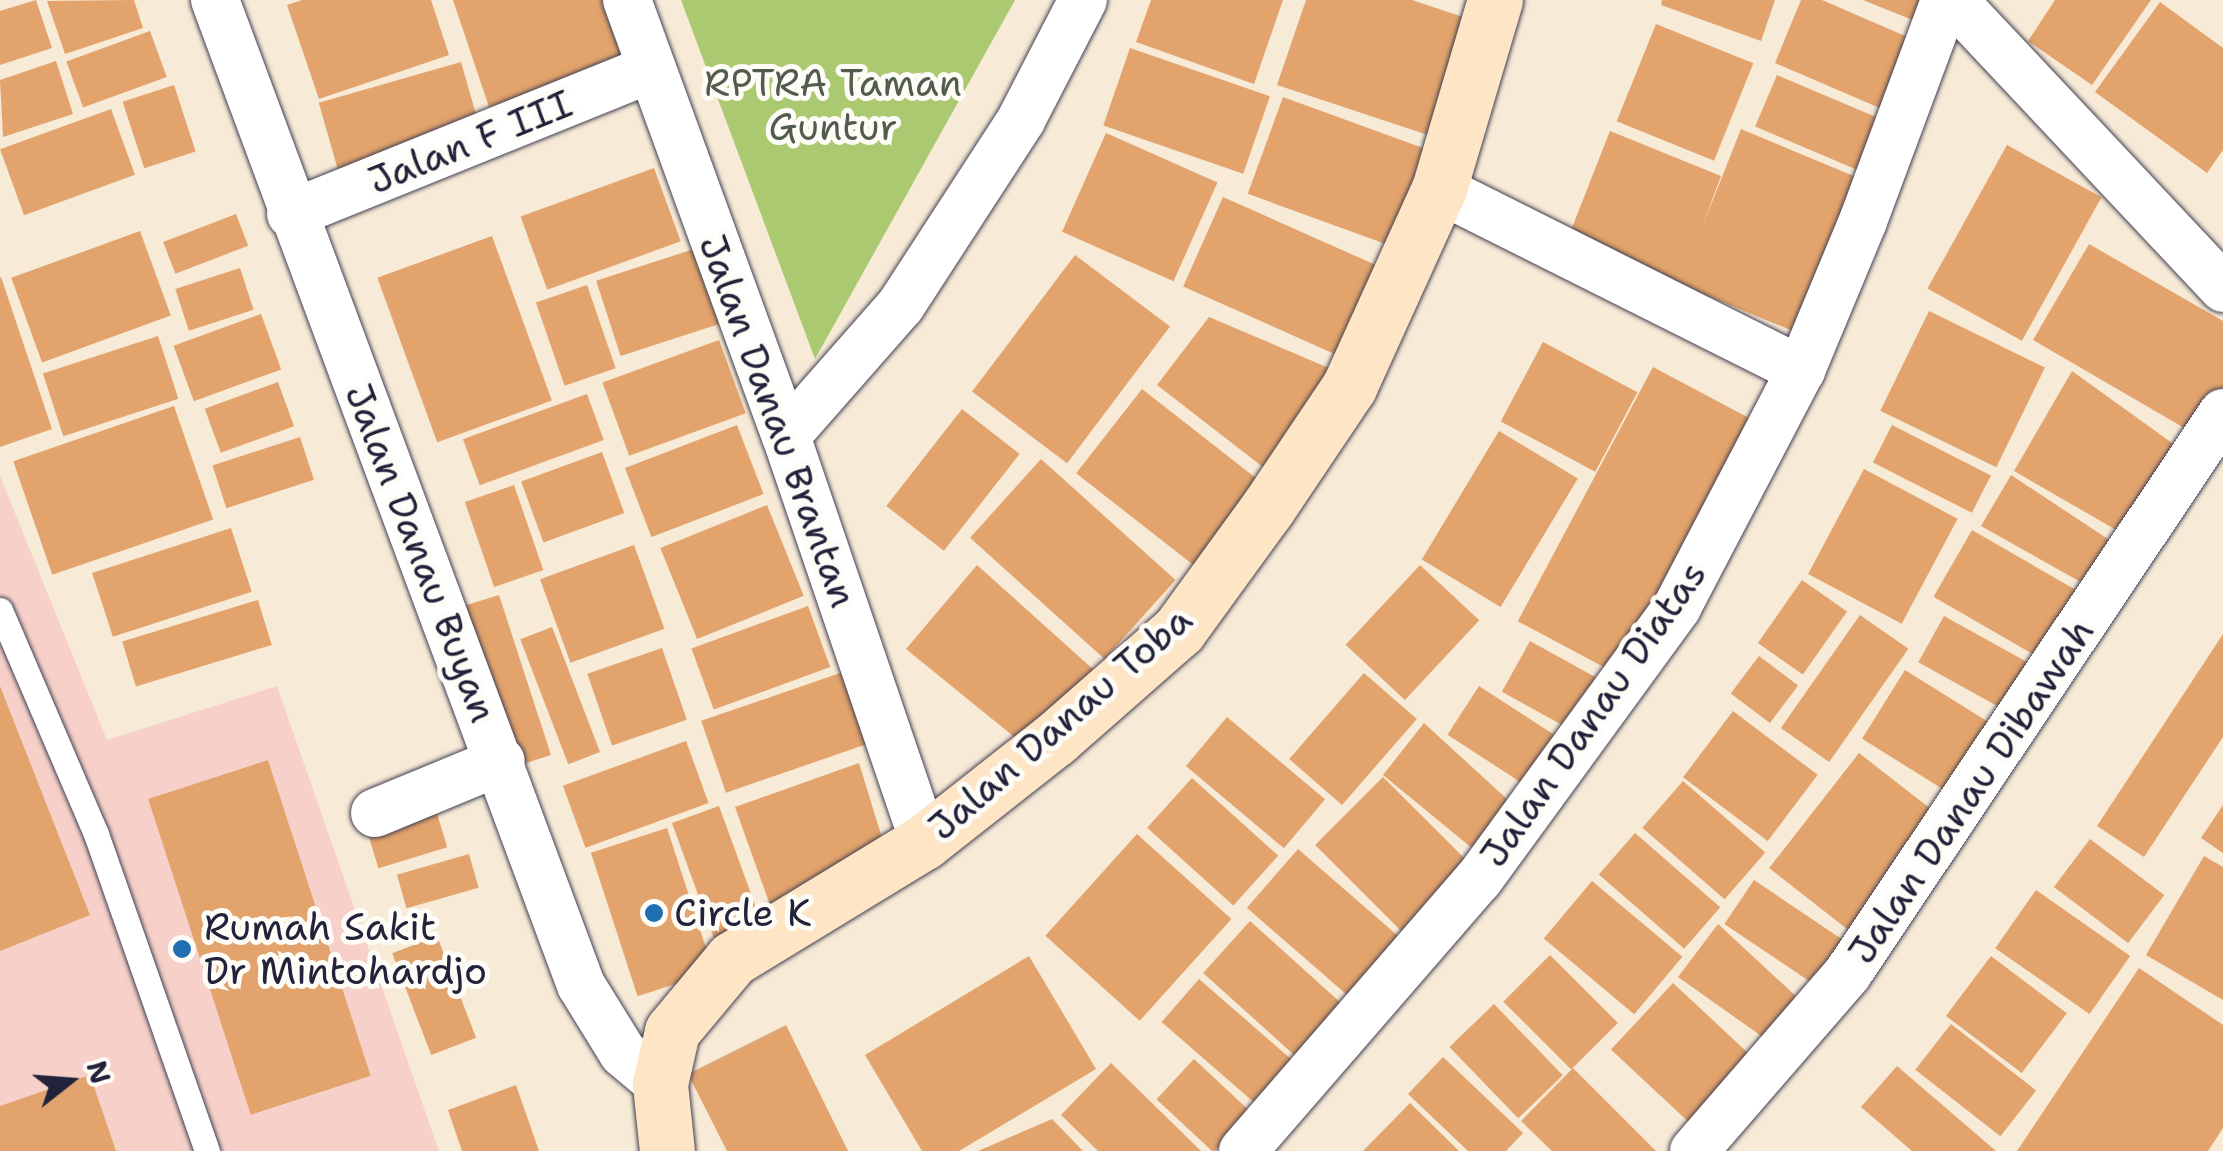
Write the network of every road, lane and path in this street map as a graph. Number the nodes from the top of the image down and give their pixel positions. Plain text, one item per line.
1 (215, 0) edge
2 (627, 0) edge
3 (1083, 0) edge
4 (1495, 0) edge
5 (1946, 0) edge
6 (1953, 0) edge
7 (650, 69) junction
8 (1439, 189) junction
9 (291, 214) junction
10 (2223, 288) edge
11 (1800, 370) junction
12 (2223, 413) edge
13 (786, 436) junction
14 (0, 610) edge
15 (501, 761) junction
16 (375, 813) dead end
17 (924, 842) junction
18 (660, 1084) junction
19 (207, 1151) edge
20 (668, 1151) edge
21 (1243, 1151) edge
22 (1694, 1151) edge

1 - 9 street, Jalan Danau Buyan
2 - 7 street, Jalan Danau Brantan
3 - 13 street
4 - 8 street, Jalan Danau Toba
5 - 11 street, Jalan Danau Diatas
6 - 10 street
7 - 9 street, Jalan F III
7 - 13 street, Jalan Danau Brantan
8 - 11 street
8 - 17 street, Jalan Danau Toba
9 - 15 street, Jalan Danau Buyan
11 - 21 street, Jalan Danau Diatas
12 - 22 street, Jalan Danau Dibawah
13 - 17 street, Jalan Danau Brantan
14 - 19 lane
15 - 16 street
15 - 18 street, Jalan Danau Buyan
17 - 18 street, Jalan Danau Toba
18 - 20 street, Jalan Danau Toba

